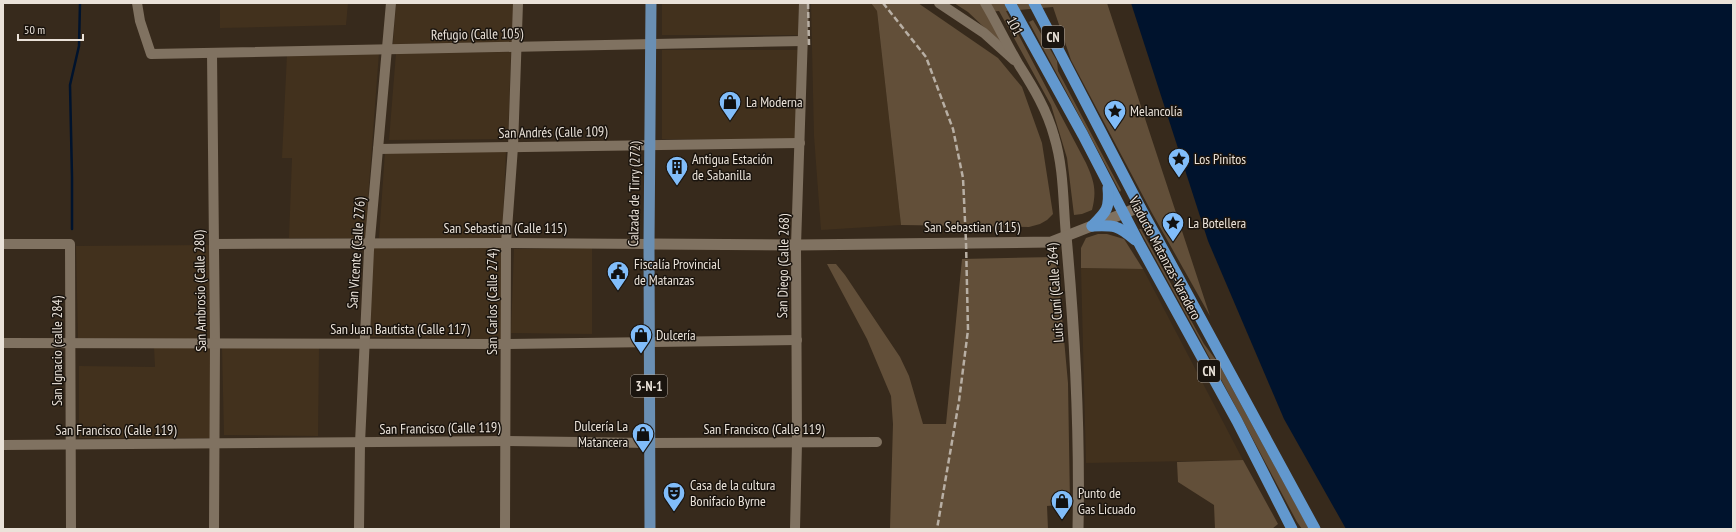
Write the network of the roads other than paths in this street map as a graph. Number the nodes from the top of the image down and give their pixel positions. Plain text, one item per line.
1 (136, 3) edge
2 (392, 3) edge
3 (518, 3) edge
4 (651, 3) edge
5 (804, 3) edge
6 (939, 3) edge
7 (985, 3) edge
8 (1010, 3) edge
9 (1034, 3) edge
10 (804, 42) junction
11 (651, 44) junction
12 (517, 47) junction
13 (387, 49) junction
14 (212, 53) junction
15 (1018, 64) junction
16 (800, 143) junction
17 (650, 145) junction
18 (513, 147) junction
19 (378, 149) junction
20 (1107, 180) junction
21 (1140, 207) junction
22 (1123, 213) junction
23 (1092, 226) junction
24 (1066, 236) junction
25 (370, 243) junction
26 (506, 243) junction
27 (3, 244) edge
28 (214, 244) junction
29 (648, 244) junction
30 (796, 244) junction
31 (1140, 245) junction
32 (796, 340) junction
33 (649, 341) junction
34 (3, 343) edge
35 (70, 343) junction
36 (215, 343) junction
37 (364, 344) junction
38 (506, 344) junction
39 (505, 441) junction
40 (877, 442) dead end
41 (214, 443) junction
42 (360, 443) junction
43 (650, 443) junction
44 (797, 443) junction
45 (3, 445) edge
46 (71, 445) junction
47 (71, 529) edge
48 (214, 529) edge
49 (359, 529) edge
50 (505, 529) edge
51 (650, 529) edge
52 (795, 529) edge
53 (1078, 529) edge
54 (1292, 529) edge
55 (1315, 529) edge

1 - 14 street, Refugio (Calle 105)
2 - 13 street, San Vicente (Calle 276)
3 - 12 street, San Carlos (Calle 274)
4 - 11 main road, Calzada de Tirry (272) / 3-N-1
5 - 10 street, San Diego (Calle 268)
6 - 15 street
7 - 15 street, 101
8 - 20 highway, Viaducto Matanzas-Varadero / CN
9 - 21 highway, Viaducto Matanzas-Varadero / CN
10 - 11 street, Refugio (Calle 105)
10 - 16 street, San Diego (Calle 268)
11 - 12 street, Refugio (Calle 105)
11 - 17 main road, Calzada de Tirry (272) / 3-N-1
12 - 13 street, Refugio (Calle 105)
12 - 18 street, San Carlos (Calle 274)
13 - 14 street, Refugio (Calle 105)
13 - 19 street, San Vicente (Calle 276)
14 - 28 street, San Ambrosio (Calle 280)
15 - 24 street, Luis Cuní (Calle 264)
16 - 17 street, San Andrés (Calle 109)
16 - 30 street, San Diego (Calle 268)
17 - 18 street, San Andrés (Calle 109)
17 - 29 main road, Calzada de Tirry (272) / 3-N-1
18 - 19 street, San Andrés (Calle 109)
18 - 26 street, San Carlos (Calle 274)
19 - 25 street, San Vicente (Calle 276)
20 - 22 highway, Viaducto Matanzas-Varadero / CN
20 - 23 highway
21 - 22 main road, San Sebastian (115)
21 - 55 highway, Viaducto Matanzas-Varadero / CN
22 - 23 main road, San Sebastian (115)
22 - 31 highway, Viaducto Matanzas-Varadero / CN
23 - 24 main road, San Sebastian (115)
23 - 31 highway
24 - 30 main road, San Sebastian (115)
24 - 53 main road, Luis Cuní (Calle 264)
25 - 26 street, San Sebastian (Calle 115)
25 - 28 street, San Sebastian (Calle 115)
25 - 37 street, San Vicente (Calle 276)
26 - 29 street, San Sebastian (Calle 115)
26 - 38 street, San Carlos (Calle 274)
27 - 35 street, San Ignacio (calle 284)
28 - 36 street, San Ambrosio (Calle 280)
29 - 30 main road, San Sebastian (Calle 115)
29 - 33 main road, Calzada de Tirry (272) / 3-N-1
30 - 32 street, San Diego (Calle 268)
31 - 54 highway, Viaducto Matanzas-Varadero / CN
32 - 33 street, San Juan Bautista (Calle 117)
32 - 44 street, San Diego (Calle 268)
33 - 38 street, San Juan Bautista (Calle 117)
33 - 43 main road, Calzada de Tirry (272) / 3-N-1
34 - 35 street, San Juan Bautista (Calle 117)
35 - 36 street, San Juan Bautista (Calle 117)
35 - 46 street, San Ignacio (calle 284)
36 - 37 street, San Juan Bautista (Calle 117)
36 - 41 street, San Ambrosio (Calle 280)
37 - 38 street, San Juan Bautista (Calle 117)
37 - 42 street, San Vicente (Calle 276)
38 - 39 street, San Carlos (Calle 274)
39 - 42 street, San Francisco (Calle 119)
39 - 43 street, San Francisco (Calle 119)
39 - 50 street, San Carlos (Calle 274)
40 - 44 street, San Francisco (Calle 119)
41 - 42 street, San Francisco (Calle 119)
41 - 46 street, San Francisco (Calle 119)
41 - 48 street, San Ambrosio (Calle 280)
42 - 49 street, San Vicente (Calle 276)
43 - 44 street, San Francisco (Calle 119)
43 - 51 main road, Calzada de Tirry (272) / 3-N-1
44 - 52 street, San Diego (Calle 268)
45 - 46 street, San Francisco (Calle 119)
46 - 47 street, San Ignacio (calle 284)

